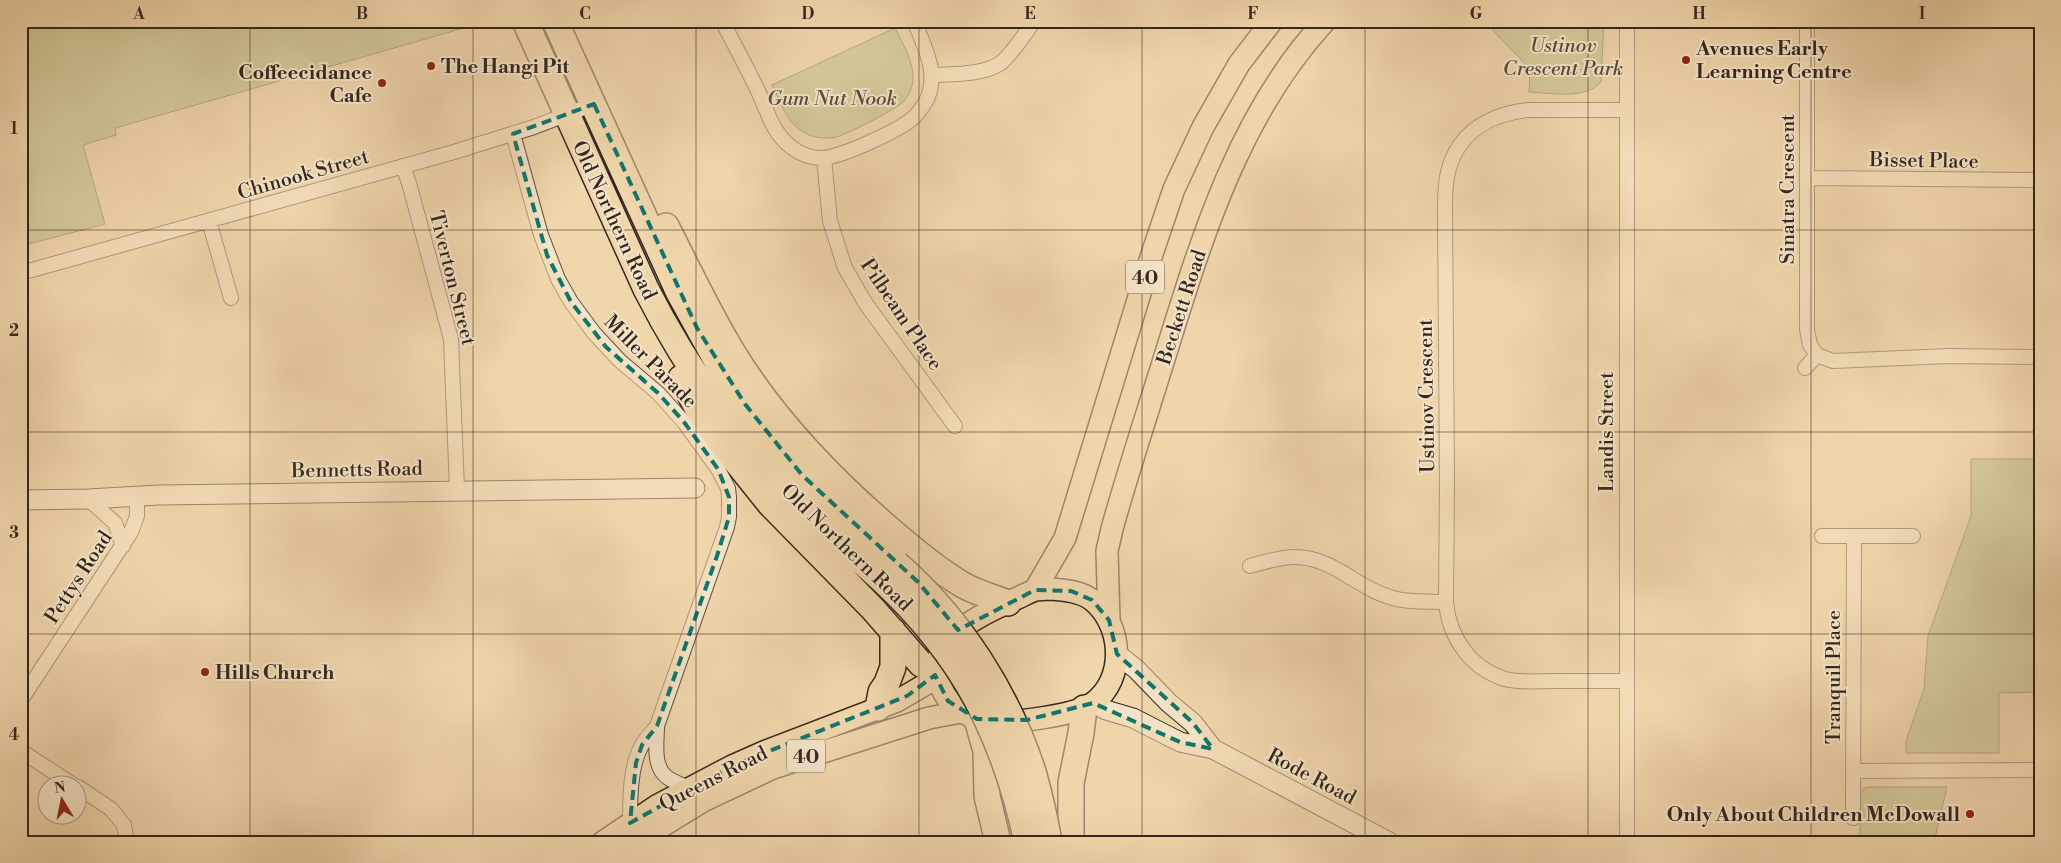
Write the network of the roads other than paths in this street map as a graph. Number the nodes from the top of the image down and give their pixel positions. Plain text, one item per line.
1 (525, 21) edge
2 (555, 21) edge
3 (722, 21) edge
4 (914, 21) edge
5 (1034, 21) edge
6 (1272, 21) edge
7 (1325, 21) edge
8 (1627, 21) edge
9 (1807, 21) edge
10 (932, 75) junction
11 (594, 104) junction
12 (1626, 110) junction
13 (567, 115) junction
14 (513, 134) junction
15 (824, 158) junction
16 (403, 166) junction
17 (1808, 178) junction
18 (2040, 180) edge
19 (636, 197) junction
20 (209, 222) junction
21 (21, 273) edge
22 (646, 289) junction
23 (231, 298) dead end
24 (1817, 355) junction
25 (2040, 358) edge
26 (1805, 368) dead end
27 (955, 426) dead end
28 (694, 488) dead end
29 (457, 490) junction
30 (137, 496) junction
31 (88, 499) junction
32 (21, 500) edge
33 (1822, 536) dead end
34 (1854, 536) junction
35 (1913, 536) dead end
36 (122, 546) junction
37 (1250, 566) dead end
38 (890, 572) junction
39 (1036, 590) junction
40 (1446, 602) junction
41 (1008, 603) junction
42 (1109, 620) junction
43 (893, 631) junction
44 (1117, 654) junction
45 (938, 674) junction
46 (1627, 682) junction
47 (21, 700) edge
48 (1089, 705) junction
49 (878, 708) junction
50 (969, 715) junction
51 (657, 726) junction
52 (1213, 749) junction
53 (21, 750) edge
54 (2040, 770) edge
55 (1853, 771) junction
56 (61, 776) edge
57 (689, 788) junction
58 (88, 794) edge
59 (1853, 818) dead end
60 (633, 832) edge
61 (127, 842) edge
62 (604, 842) edge
63 (998, 842) edge
64 (1027, 842) edge
65 (1049, 842) edge
66 (1071, 842) edge
67 (1389, 842) edge
68 (1627, 842) edge

1 - 13 highway, Old Northern Road
2 - 11 highway, Old Northern Road
3 - 15 street
4 - 10 street
5 - 10 street
6 - 39 main road, Beckett Road / 40
7 - 42 main road, Beckett Road / 40
8 - 12 street, Landis Street
9 - 17 street, Sinatra Crescent
10 - 15 street
11 - 13 street, Chinook Street
11 - 19 highway, Old Northern Road
12 - 40 street, Ustinov Crescent
12 - 46 street, Landis Street
13 - 14 street, Chinook Street
13 - 22 highway, Old Northern Road
14 - 16 street, Chinook Street
14 - 51 street, Miller Parade
15 - 27 street, Pilbeam Place
16 - 20 street, Chinook Street
16 - 29 street, Tiverton Street
17 - 18 street, Bisset Place
17 - 24 street, Sinatra Crescent
19 - 38 highway, Old Northern Road
19 - 41 highway
20 - 21 street, Chinook Street
20 - 23 street
22 - 38 highway, Old Northern Road
22 - 43 highway
24 - 25 street
24 - 26 street
28 - 29 street, Bennetts Road
29 - 30 street, Bennetts Road
30 - 31 street, Bennetts Road
30 - 36 street, Pettys Road
31 - 32 street, Bennetts Road
31 - 36 street
33 - 34 street
34 - 35 street
34 - 55 street, Tranquil Place
36 - 47 street, Pettys Road
37 - 40 street
38 - 64 highway, Old Northern Road, bridge
38 - 65 highway, Old Northern Road, bridge
39 - 41 main road, 40
39 - 42 main road, 40
40 - 46 street, Ustinov Crescent
41 - 45 main road, 40
42 - 44 main road, 40
43 - 45 highway
43 - 49 highway
44 - 48 main road, 40
44 - 52 street, Rode Road
45 - 49 main road, Queens Road / 40
45 - 50 main road
46 - 68 street, Landis Street
48 - 50 main road, 40
48 - 52 street, Rode Road
48 - 66 highway
49 - 57 main road, Queens Road / 40
50 - 60 main road, Queens Road / 40
50 - 63 highway
51 - 57 street, Miller Parade
51 - 60 street, Miller Parade
52 - 67 street, Rode Road
53 - 56 street
54 - 55 street
55 - 59 street, Tranquil Place
57 - 60 main road, Queens Road / 40
58 - 61 street
60 - 62 main road, Queens Road / 40

